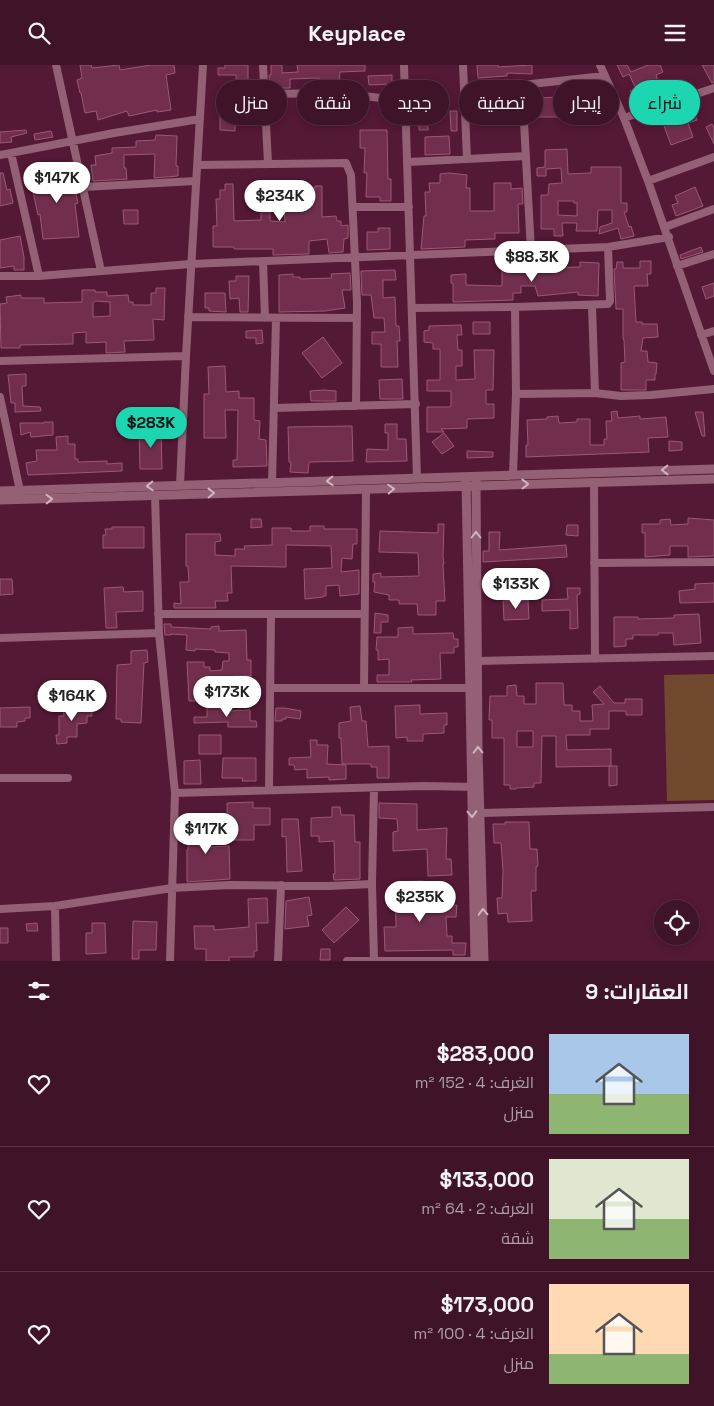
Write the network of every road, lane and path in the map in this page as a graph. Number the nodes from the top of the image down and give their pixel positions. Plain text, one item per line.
1 (56, 65) edge
2 (203, 65) edge
3 (263, 65) edge
4 (404, 65) edge
5 (463, 65) edge
6 (600, 65) edge
7 (604, 76) junction
8 (264, 80) edge
9 (405, 80) edge
10 (464, 80) edge
11 (543, 83) edge
12 (714, 88) edge
13 (287, 93) edge
14 (379, 98) edge
15 (624, 118) junction
16 (200, 119) junction
17 (266, 125) edge
18 (407, 125) edge
19 (466, 125) edge
20 (524, 125) edge
21 (72, 141) junction
22 (11, 153) junction
23 (0, 155) edge
24 (526, 156) junction
25 (714, 157) edge
26 (467, 159) junction
27 (408, 162) junction
28 (268, 163) junction
29 (197, 165) junction
30 (196, 181) junction
31 (648, 181) junction
32 (83, 187) junction
33 (353, 207) junction
34 (409, 207) junction
35 (714, 209) edge
36 (665, 227) junction
37 (669, 237) junction
38 (608, 247) junction
39 (532, 251) junction
40 (714, 254) edge
41 (410, 255) junction
42 (356, 257) junction
43 (263, 261) junction
44 (191, 265) junction
45 (678, 266) junction
46 (101, 271) junction
47 (39, 275) junction
48 (0, 276) edge
49 (592, 306) junction
50 (515, 307) junction
51 (412, 308) junction
52 (188, 317) junction
53 (265, 318) junction
54 (276, 318) junction
55 (356, 318) junction
56 (714, 331) edge
57 (701, 335) junction
58 (186, 356) junction
59 (0, 361) edge
60 (714, 371) edge
61 (714, 389) edge
62 (595, 393) junction
63 (516, 394) junction
64 (0, 397) edge
65 (416, 404) junction
66 (356, 406) junction
67 (275, 408) junction
68 (714, 469) edge
69 (513, 475) junction
70 (417, 477) junction
71 (714, 479) edge
72 (473, 482) junction
73 (594, 482) junction
74 (272, 483) junction
75 (180, 485) junction
76 (366, 490) junction
77 (0, 491) edge
78 (20, 491) junction
79 (155, 495) junction
80 (0, 501) edge
81 (714, 562) edge
82 (594, 563) junction
83 (158, 613) junction
84 (271, 614) junction
85 (364, 614) junction
86 (159, 633) junction
87 (0, 638) edge
88 (714, 656) edge
89 (595, 659) junction
90 (477, 661) junction
91 (270, 688) junction
92 (364, 688) junction
93 (470, 688) junction
94 (0, 778) edge
95 (68, 778) dead end
96 (374, 787) junction
97 (475, 787) junction
98 (269, 789) junction
99 (175, 793) junction
100 (714, 807) edge
101 (481, 813) junction
102 (372, 884) junction
103 (281, 885) junction
104 (172, 888) junction
105 (55, 907) junction
106 (0, 909) edge
107 (374, 960) edge
108 (56, 961) edge
109 (170, 961) edge
110 (278, 961) edge
111 (347, 961) edge
112 (475, 961) edge
113 (484, 961) edge

1 - 21 street
2 - 16 street
3 - 8 street
4 - 9 street
5 - 10 street
6 - 7 street
7 - 11 street
7 - 15 street
12 - 15 street
13 - 14 street
15 - 31 street
16 - 21 street
16 - 29 street
17 - 28 street
18 - 27 street
19 - 26 street
20 - 24 street
21 - 22 street
21 - 32 street
22 - 23 street
22 - 47 street
24 - 26 street
24 - 39 street
25 - 31 street
26 - 27 street
27 - 34 street
28 - 29 street
28 - 33 street
29 - 30 street
30 - 32 street
30 - 44 street
31 - 36 street
32 - 46 street
33 - 34 street
33 - 42 street
34 - 41 street
35 - 36 street
36 - 37 street
37 - 38 street
37 - 45 street
38 - 39 street
38 - 49 street
39 - 41 street
40 - 45 street
41 - 42 street
41 - 51 street
42 - 43 street
42 - 55 street
43 - 44 street
43 - 53 street
44 - 46 street
44 - 52 street
45 - 57 street
46 - 47 street
47 - 48 street
49 - 50 street
49 - 62 street
50 - 51 street
50 - 63 street
51 - 65 street
52 - 53 street
52 - 58 street
53 - 54 street
54 - 55 street
54 - 67 street
55 - 66 street
56 - 57 street
57 - 60 street
58 - 59 street
58 - 75 street
61 - 62 street
62 - 63 street
63 - 69 street
64 - 78 street
65 - 66 street
65 - 70 street
66 - 67 street
67 - 74 street
68 -> 69 street
69 - 72 street
70 - 72 street
70 -> 74 street
71 - 73 street
72 -> 73 street
76 -> 72 street
90 -> 72 street
72 - 93 street
73 - 82 street
74 - 75 street
75 -> 78 street
79 -> 76 street
76 - 85 street
77 - 78 street
80 -> 79 street
79 - 83 street
81 - 82 street
82 - 89 street
83 - 84 street
83 - 86 street
84 - 85 street
84 - 91 street
85 - 92 street
86 - 87 street
86 - 99 street
88 - 89 street
89 - 90 street
97 -> 90 street
91 - 92 street
91 - 98 street
92 - 93 street
93 - 97 street
94 - 95 street
96 - 97 street
96 - 98 street
96 - 102 street
97 - 101 street
97 -> 112 street
98 - 99 street
99 - 104 street
100 - 101 street
113 -> 101 street
102 - 103 street
102 - 107 street
103 - 104 street
103 - 110 street
104 - 105 street
104 - 109 street
105 - 106 street
105 - 108 street
107 - 111 street
107 - 112 street

